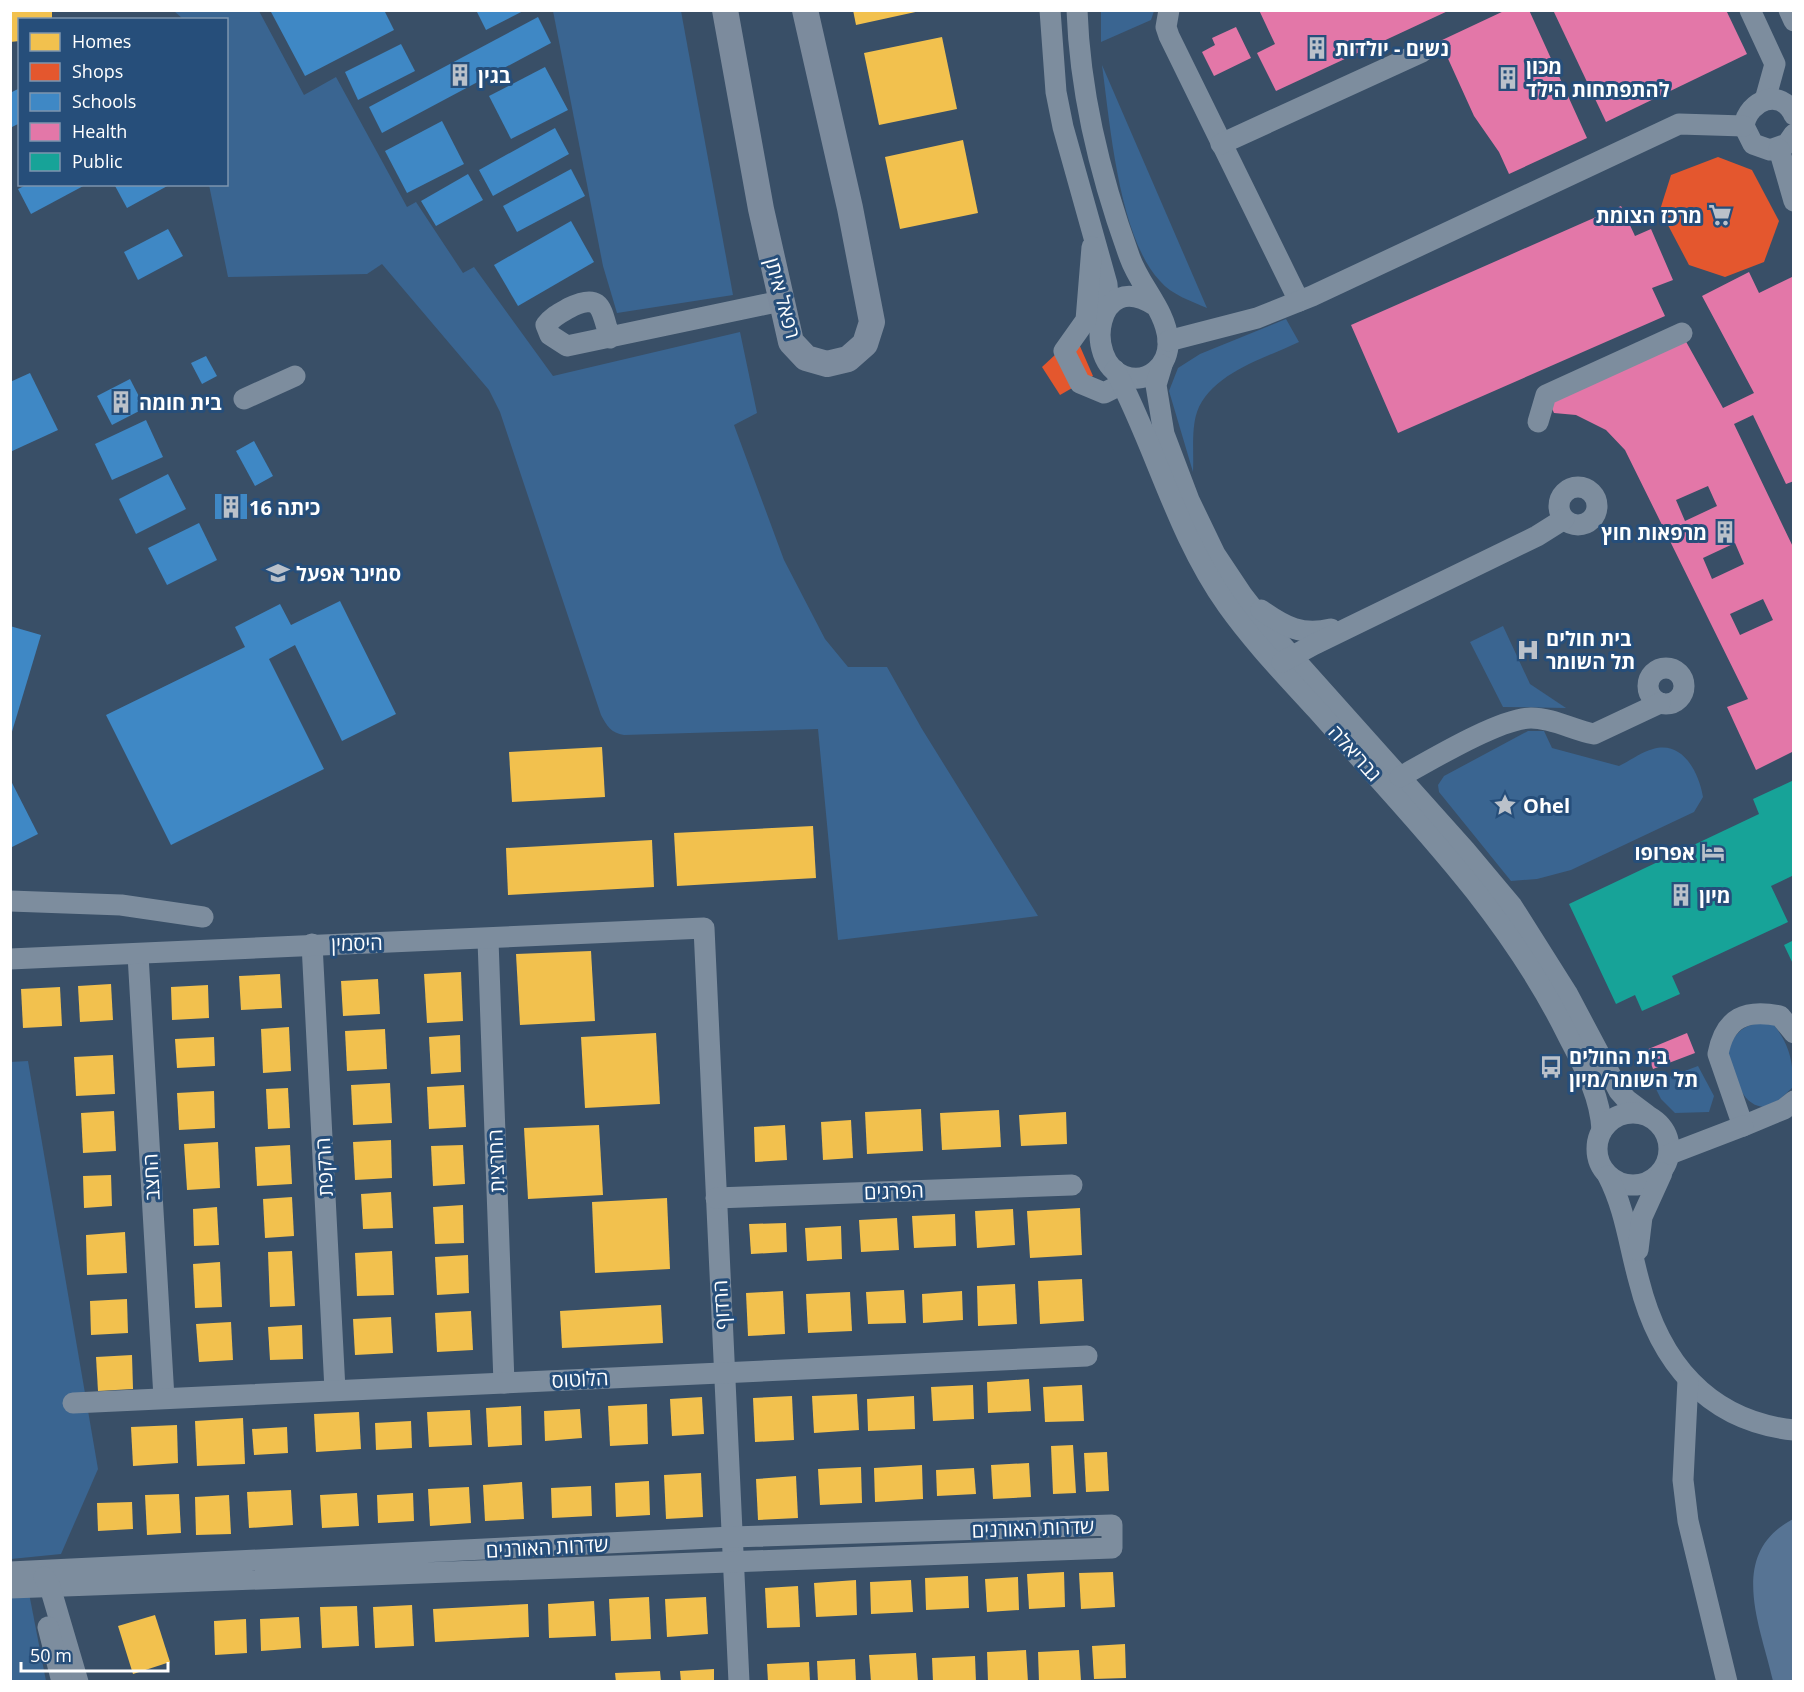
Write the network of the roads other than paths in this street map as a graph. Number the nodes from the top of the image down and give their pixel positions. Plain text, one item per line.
1 (725, 10) edge
2 (805, 10) edge
3 (1050, 10) edge
4 (1077, 10) edge
5 (1169, 10) edge
6 (1750, 10) edge
7 (1789, 10) edge
8 (1794, 21) edge
9 (1422, 52) dead end
10 (1765, 100) junction
11 (1793, 110) edge
12 (1744, 126) junction
13 (1786, 141) edge
14 (1221, 144) junction
15 (1794, 201) edge
16 (1087, 211) junction
17 (781, 301) junction
18 (1299, 301) junction
19 (1154, 305) junction
20 (1103, 314) junction
21 (1682, 333) dead end
22 (609, 339) dead end
23 (1168, 341) junction
24 (1162, 365) junction
25 (295, 376) dead end
26 (1119, 377) junction
27 (244, 399) dead end
28 (1538, 422) dead end
29 (1564, 519) dead end
30 (1243, 596) junction
31 (1361, 621) junction
32 (1285, 661) junction
33 (1660, 703) dead end
34 (1400, 777) junction
35 (10, 901) edge
36 (203, 917) dead end
37 (704, 928) joint
38 (488, 940) junction
39 (312, 944) junction
40 (138, 955) junction
41 (10, 959) edge
42 (1794, 1033) edge
43 (1794, 1101) edge
44 (1647, 1115) junction
45 (1743, 1126) junction
46 (1602, 1130) junction
47 (1668, 1160) junction
48 (1608, 1176) junction
49 (1072, 1185) dead end
50 (717, 1198) junction
51 (1639, 1281) junction
52 (1087, 1356) dead end
53 (724, 1372) junction
54 (1688, 1380) junction
55 (504, 1383) junction
56 (335, 1390) junction
57 (164, 1398) junction
58 (73, 1403) dead end
59 (1794, 1430) edge
60 (732, 1537) junction
61 (733, 1562) junction
62 (10, 1572) edge
63 (43, 1582) junction
64 (10, 1588) edge
65 (62, 1682) edge
66 (78, 1682) edge
67 (739, 1682) edge
68 (1727, 1682) edge

1 - 17 main road, רפאל איתן
2 - 17 main road, רפאל איתן
3 - 16 street
4 - 19 street
5 - 14 street
6 - 10 street
7 - 8 street
9 - 14 street
10 - 11 street
10 - 12 street
12 - 13 street
12 - 18 street
13 - 15 street
14 - 18 street
16 - 20 street
16 - 26 street
17 - 22 street
18 - 23 street
19 - 20 street
19 - 23 street
20 - 26 street
21 - 28 street
23 - 24 street
24 - 26 street
24 - 30 street, גבריאלה
25 - 27 street
26 - 32 street, גבריאלה
29 - 31 street
30 - 31 street
30 - 32 street, גבריאלה
31 - 32 street
32 - 34 street, גבריאלה
32 - 46 street, גבריאלה
33 - 34 street
34 - 44 street, גבריאלה
35 - 36 street
37 - 38 street, היסמין
37 - 50 street, הרדוף
38 - 39 street, היסמין
38 - 55 street, החרצית
39 - 40 street, היסמין
39 - 56 street, הרקפת
40 - 41 street, היסמין
40 - 57 street, החצב
42 - 45 street
43 - 45 street
44 - 46 street
44 - 47 street
45 - 47 street
46 - 48 street
47 - 48 street
47 - 51 street
48 - 51 street
49 - 50 street, הפרגים
50 - 53 street, הרדוף
51 - 54 street
52 - 53 street, הלוטוס
53 - 55 street, הלוטוס
53 - 60 street, הרדוף
54 - 59 street
54 - 68 street
55 - 56 street, הלוטוס
56 - 57 street, הלוטוס
57 - 58 street, הלוטוס
60 - 61 street, הרדוף
60 - 61 street, שדרות האורנים
60 - 63 street, שדרות האורנים
61 - 63 street, שדרות האורנים
61 - 67 street, הרדוף
62 - 63 street, שדרות האורנים
63 - 64 street, שדרות האורנים
63 - 65 street
63 - 66 street

